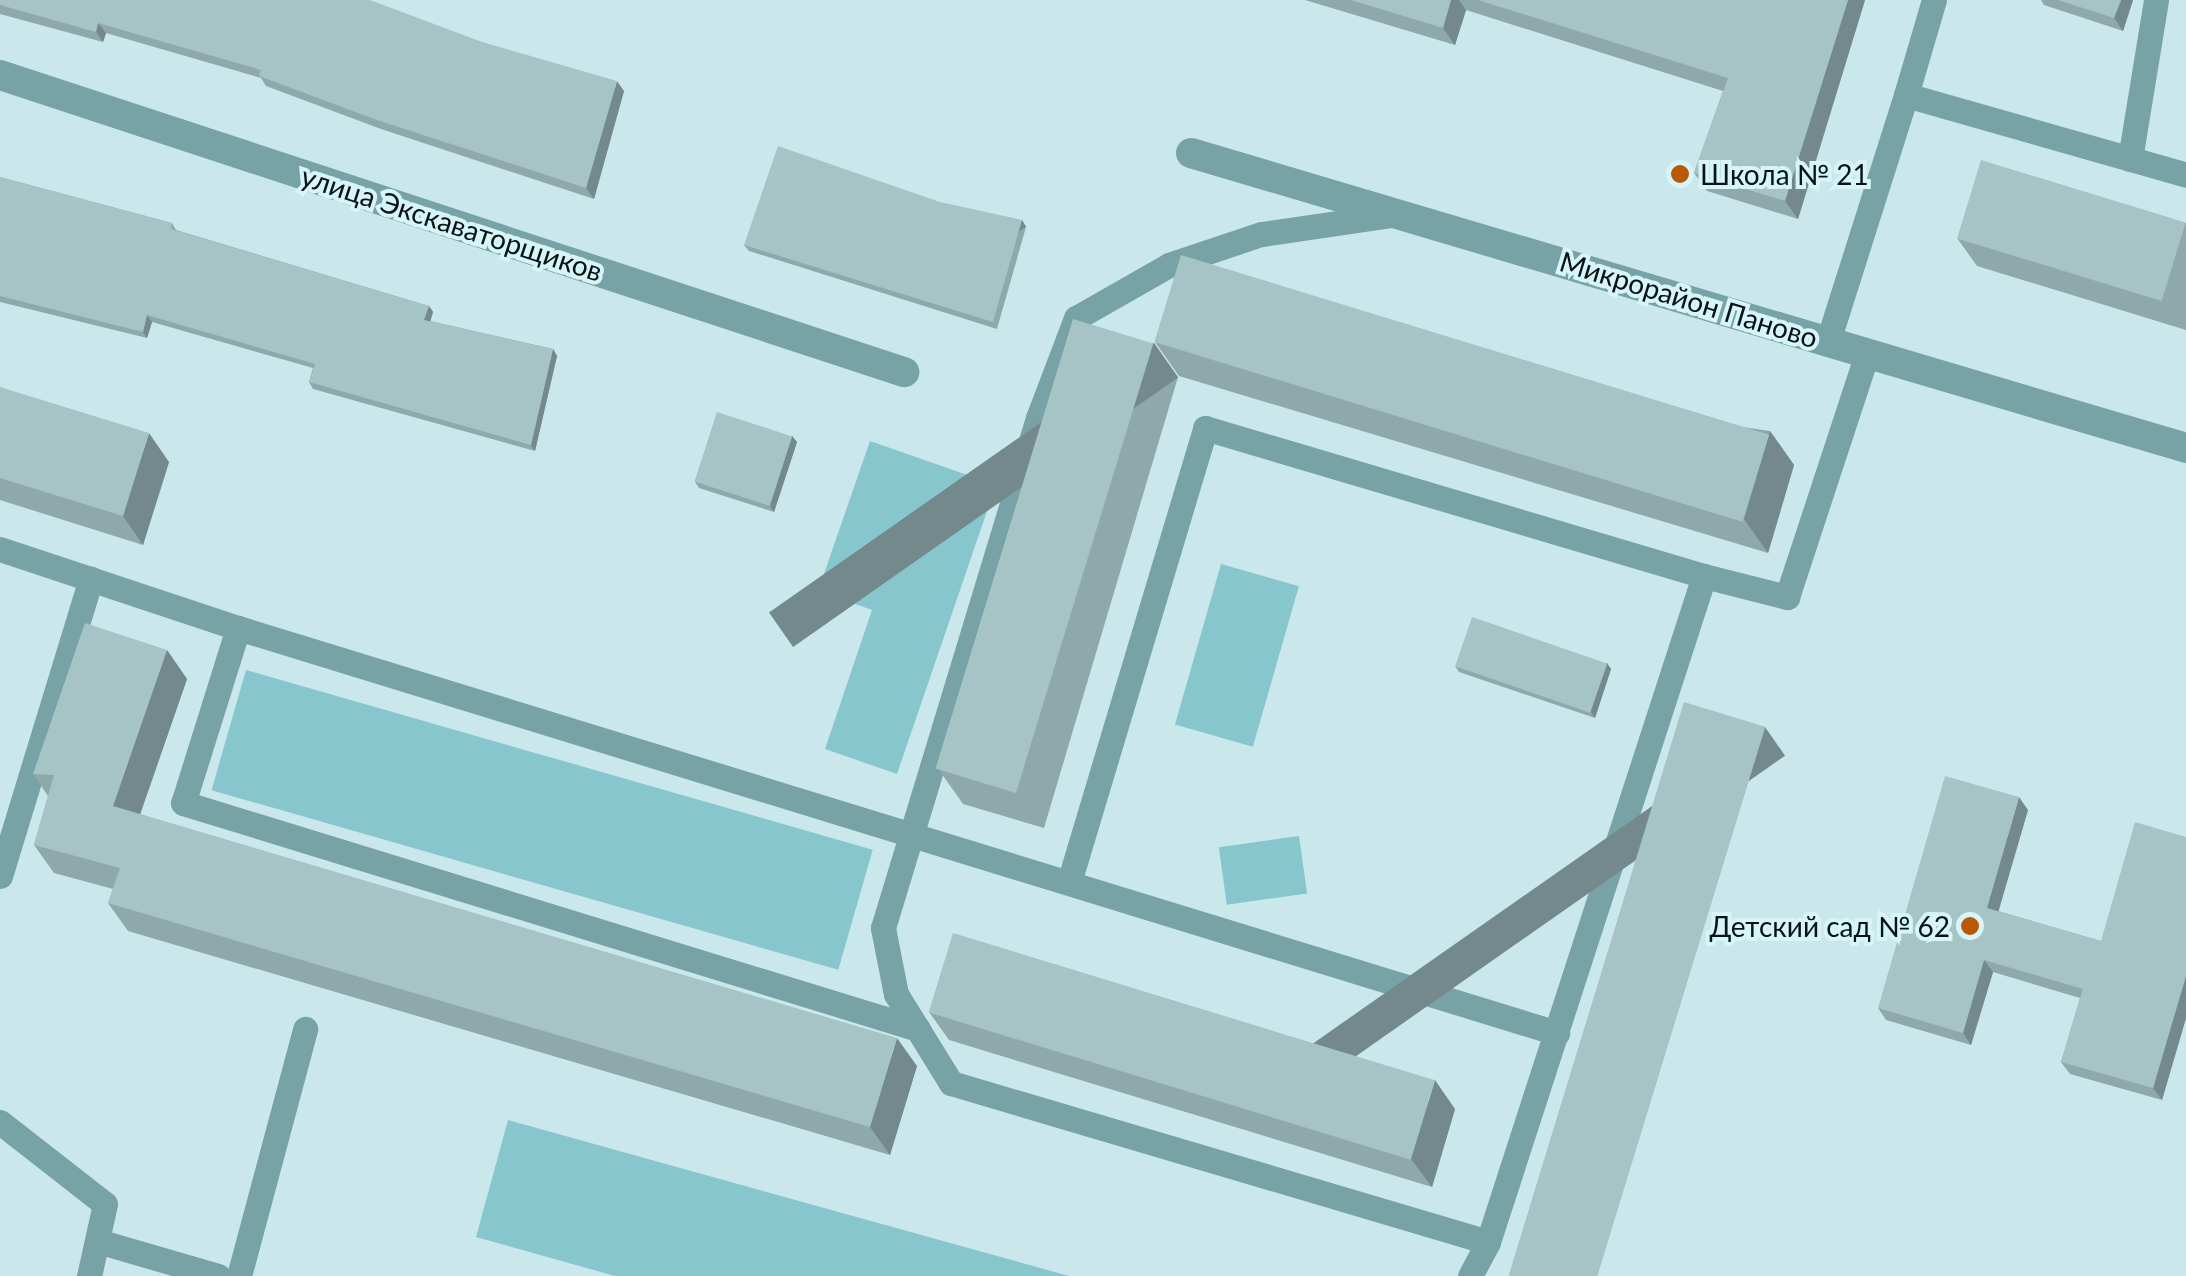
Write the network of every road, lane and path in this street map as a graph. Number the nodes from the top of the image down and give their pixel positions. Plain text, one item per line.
1 (1934, 0) edge
2 (2156, 0) edge
3 (0, 74) edge
4 (1906, 95) junction
5 (1191, 152) dead end
6 (2130, 159) junction
7 (2186, 175) edge
8 (1402, 213) junction
9 (1828, 341) junction
10 (1867, 352) junction
11 (904, 372) dead end
12 (2186, 448) edge
13 (0, 550) edge
14 (1704, 576) junction
15 (91, 580) junction
16 (238, 628) junction
17 (912, 832) junction
18 (0, 876) edge
19 (1070, 878) junction
20 (918, 1029) junction
21 (305, 1030) dead end
22 (1557, 1032) junction
23 (0, 1122) edge
24 (102, 1242) junction
25 (1488, 1242) junction
26 (89, 1276) edge
27 (218, 1276) edge
28 (239, 1276) edge
29 (1470, 1276) edge

1 - 4 lane
2 - 6 lane
3 - 11 street, улица Экскаваторщиков
4 - 6 lane
4 - 9 lane
5 - 8 street, Микрорайон Паново
6 - 7 lane
8 - 9 street, Микрорайон Паново
8 - 17 lane
9 - 10 street, Микрорайон Паново
10 - 12 street, Микрорайон Паново
10 - 14 lane
13 - 15 lane
14 - 19 lane
14 - 22 lane
15 - 16 lane
15 - 18 lane
16 - 17 lane
16 - 20 lane
17 - 19 lane
17 - 20 lane
19 - 22 lane
20 - 25 lane
21 - 28 lane
22 - 25 lane
23 - 24 lane
24 - 26 lane
24 - 27 lane
25 - 29 lane

